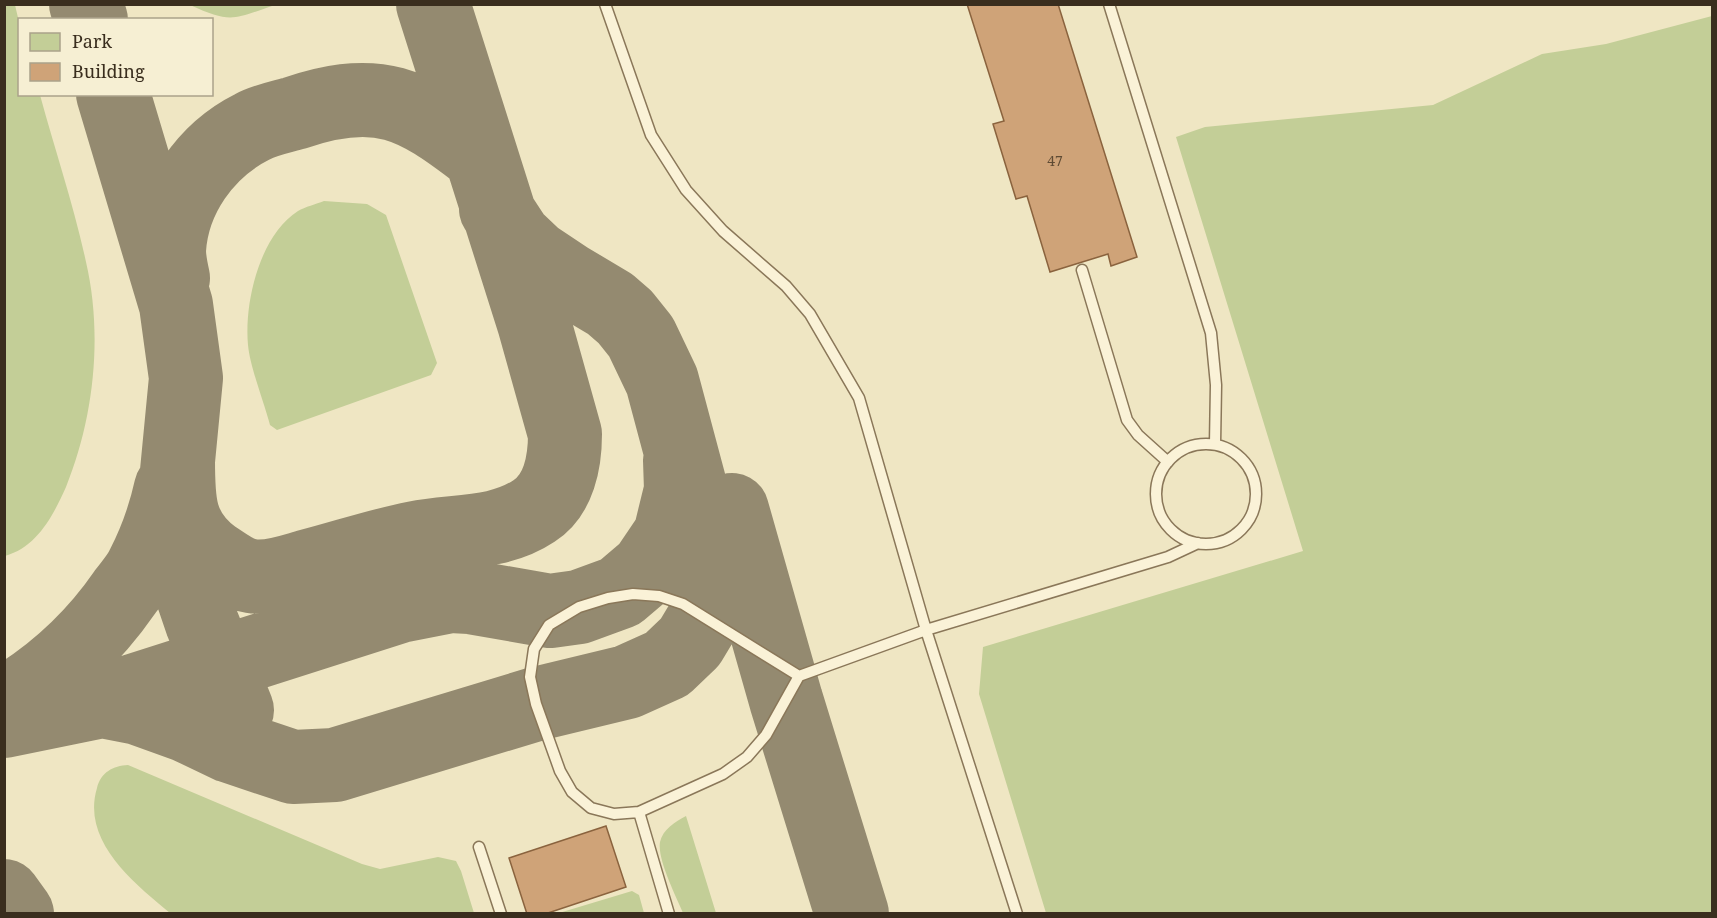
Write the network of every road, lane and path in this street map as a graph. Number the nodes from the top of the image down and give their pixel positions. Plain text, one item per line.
1 (605, 4) edge
2 (1109, 4) edge
3 (1082, 270) dead end
4 (1215, 444) junction
5 (1168, 462) junction
6 (1198, 543) junction
7 (926, 630) junction
8 (799, 675) junction
9 (639, 812) junction
10 (479, 847) dead end
11 (501, 914) edge
12 (669, 914) edge
13 (1017, 914) edge

1 - 7 lane
2 - 4 lane
3 - 5 lane
4 - 5 lane
4 - 6 lane
5 - 6 lane
6 - 7 lane
7 - 8 lane
7 - 13 lane
8 - 9 lane
8 - 9 lane
9 - 12 lane
10 - 11 lane

